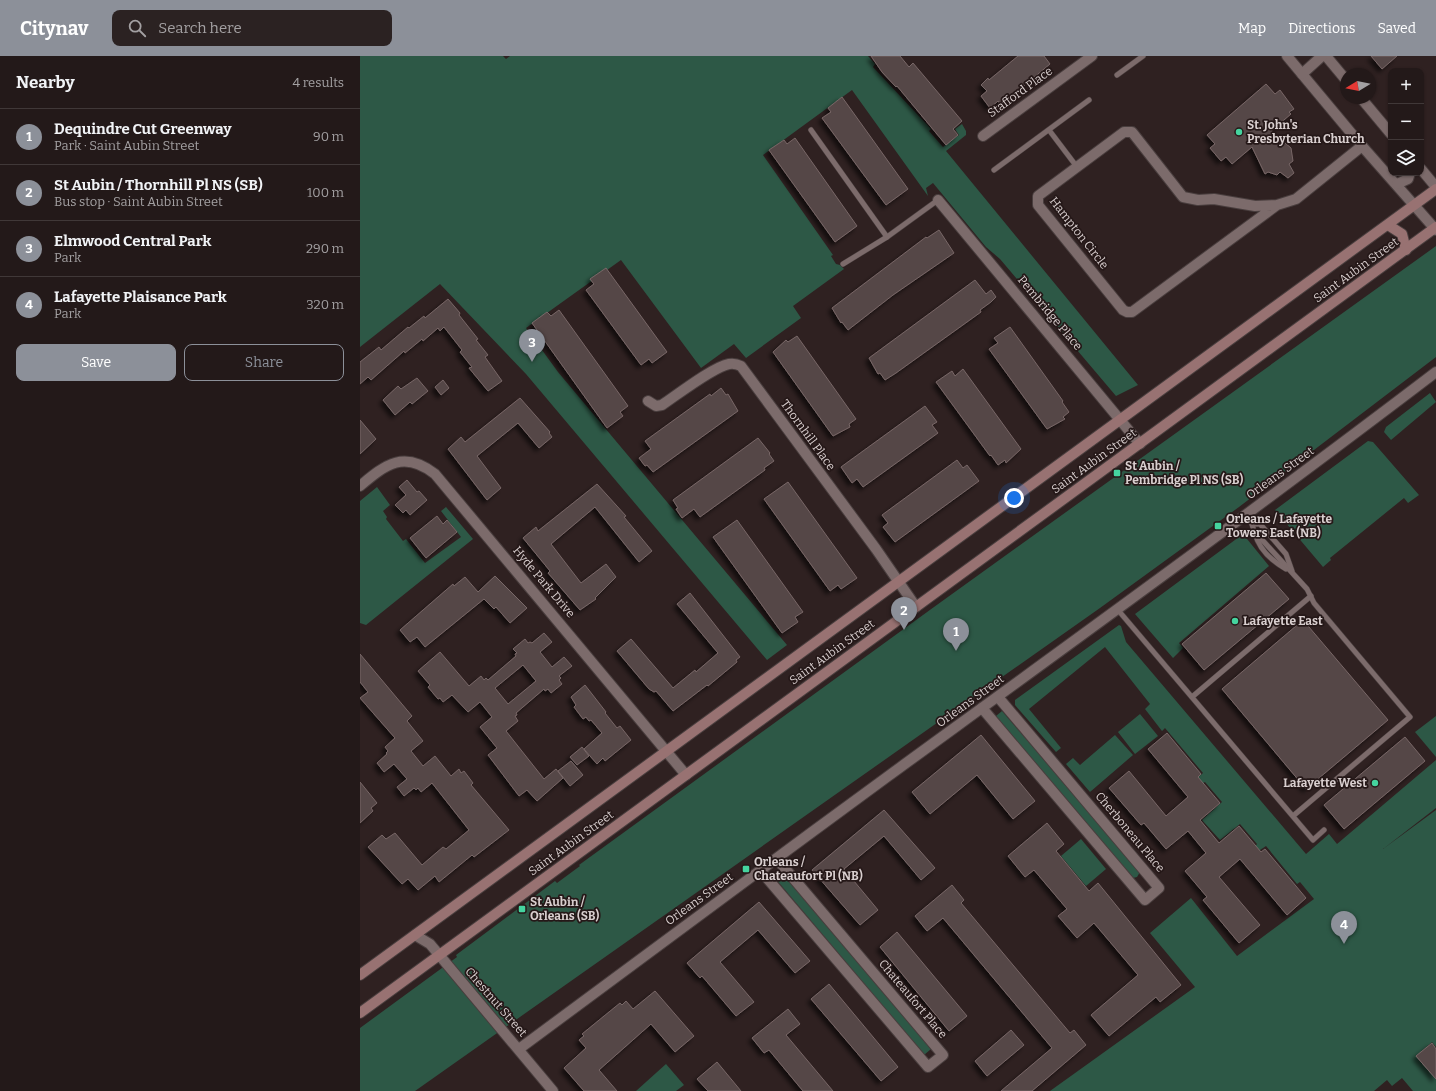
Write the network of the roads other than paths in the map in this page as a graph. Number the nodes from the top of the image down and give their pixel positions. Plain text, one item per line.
1 (1092, 56) edge
2 (1143, 56) edge
3 (1287, 56) edge
4 (1322, 56) edge
5 (1326, 56) edge
6 (1340, 73) edge
7 (1302, 74) junction
8 (1117, 75) dead end
9 (1089, 100) dead end
10 (1366, 104) edge
11 (811, 130) dead end
12 (1049, 130) junction
13 (1388, 130) edge
14 (983, 136) dead end
15 (1362, 146) junction
16 (1077, 167) junction
17 (994, 170) dead end
18 (1424, 173) edge
19 (1409, 176) edge
20 (1397, 184) junction
21 (1436, 188) edge
22 (938, 200) joint
23 (1277, 205) junction
24 (1415, 205) junction
25 (1388, 225) junction
26 (1436, 228) edge
27 (887, 237) junction
28 (1406, 250) junction
29 (843, 264) dead end
30 (1436, 372) edge
31 (648, 401) dead end
32 (1121, 420) junction
33 (1140, 444) junction
34 (360, 486) edge
35 (1245, 515) junction
36 (1252, 524) junction
37 (1293, 572) junction
38 (899, 582) junction
39 (1311, 596) junction
40 (916, 607) junction
41 (1118, 610) junction
42 (998, 697) junction
43 (1192, 697) junction
44 (982, 708) junction
45 (668, 751) junction
46 (686, 775) junction
47 (1293, 816) junction
48 (1324, 830) dead end
49 (777, 859) junction
50 (761, 870) junction
51 (415, 935) junction
52 (439, 955) junction
53 (360, 975) edge
54 (364, 1004) edge
55 (360, 1013) edge
56 (519, 1049) junction
57 (553, 1091) edge

1 - 14 street, Stafford Place
2 - 8 lane
3 - 7 street
4 - 7 street
5 - 6 street
7 - 15 street
9 - 12 lane
10 - 13 street
11 - 27 lane
12 - 16 lane
12 - 17 lane
15 - 20 street
15 - 23 street
16 - 23 street, Hampton Circle
16 - 23 street, Hampton Circle
18 - 21 street
19 - 20 street
20 - 24 street
21 - 24 main road, Saint Aubin Street
22 - 27 lane
22 - 32 street, Pembridge Place
24 - 25 main road, Saint Aubin Street
24 - 26 street
25 - 28 main road
25 - 32 main road, Saint Aubin Street
26 - 28 main road, Saint Aubin Street
27 - 29 lane
28 - 33 main road, Saint Aubin Street
30 - 35 street, Orleans Street
31 - 38 street, Thornhill Place
32 - 33 street, Pembridge Place
32 - 38 main road, Saint Aubin Street
33 - 40 main road, Saint Aubin Street
34 - 45 street, Hyde Park Drive
35 - 36 lane
35 - 41 street, Orleans Street
36 - 37 lane
36 - 37 lane
37 - 39 lane
38 - 40 street, Thornhill Place
38 - 45 main road, Saint Aubin Street
39 - 43 lane
39 - 47 lane
40 - 46 main road, Saint Aubin Street
41 - 42 street, Orleans Street
41 - 43 lane
42 - 44 street, Orleans Street
42 - 44 street, Cherboneau Place
43 - 47 lane
44 - 49 street, Orleans Street
45 - 46 street, Hyde Park Drive
45 - 51 main road, Saint Aubin Street
46 - 52 main road, Saint Aubin Street
47 - 48 lane
49 - 50 street, Orleans Street
49 - 50 street, Chateaufort Place
50 - 56 street, Orleans Street
51 - 52 street, Chestnut Street
51 - 53 main road, Saint Aubin Street
52 - 54 main road, Saint Aubin Street
52 - 56 street, Chestnut Street
54 - 55 main road, Saint Aubin Street
56 - 57 street, Chestnut Street

